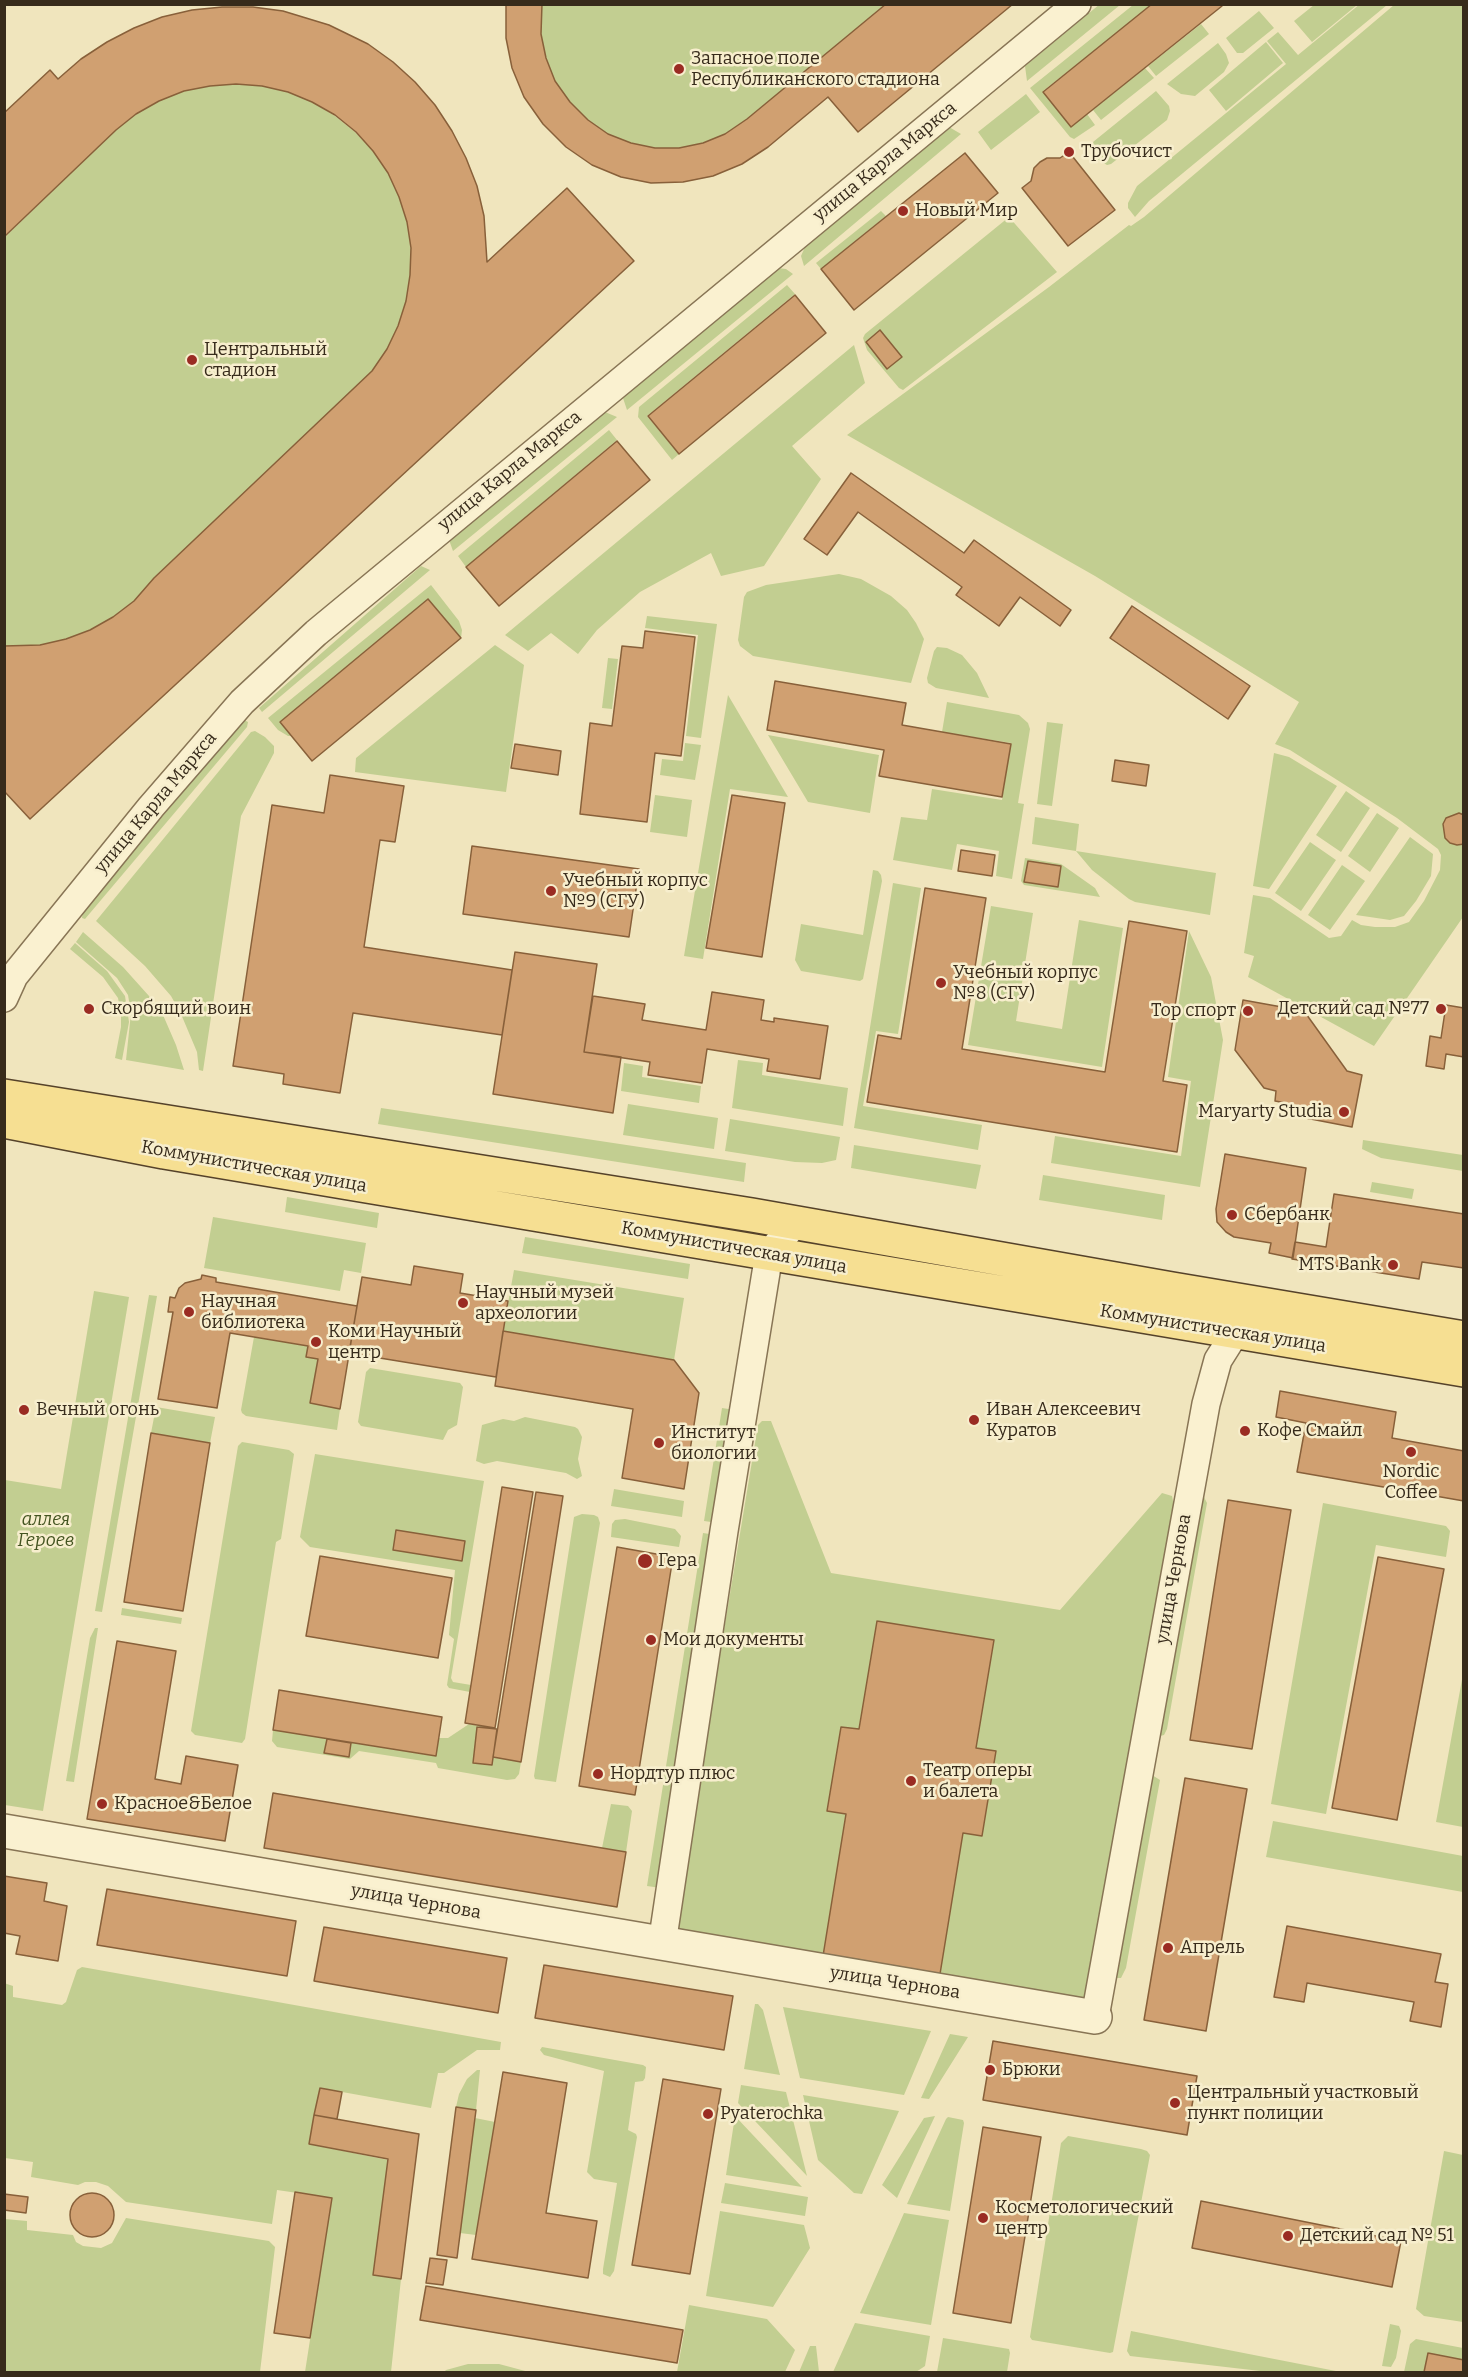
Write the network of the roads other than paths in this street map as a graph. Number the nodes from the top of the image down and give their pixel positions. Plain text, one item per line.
1 (1077, 4) edge
2 (4, 998) edge
3 (4, 1096) edge
4 (4, 1121) edge
5 (795, 1223) junction
6 (769, 1254) junction
7 (1235, 1333) junction
8 (1464, 1338) edge
9 (1464, 1371) edge
10 (4, 1831) edge
11 (662, 1944) junction
12 (1095, 2017) joint

1 - 2 street, улица Карла Маркса
3 - 5 main road, Коммунистическая улица
4 - 6 main road, Коммунистическая улица
5 - 6 street
5 - 8 main road, Коммунистическая улица
6 - 7 main road, Коммунистическая улица
6 - 11 street
7 - 9 main road, Коммунистическая улица
7 - 12 street, улица Чернова
10 - 11 street, улица Чернова
11 - 12 street, улица Чернова

